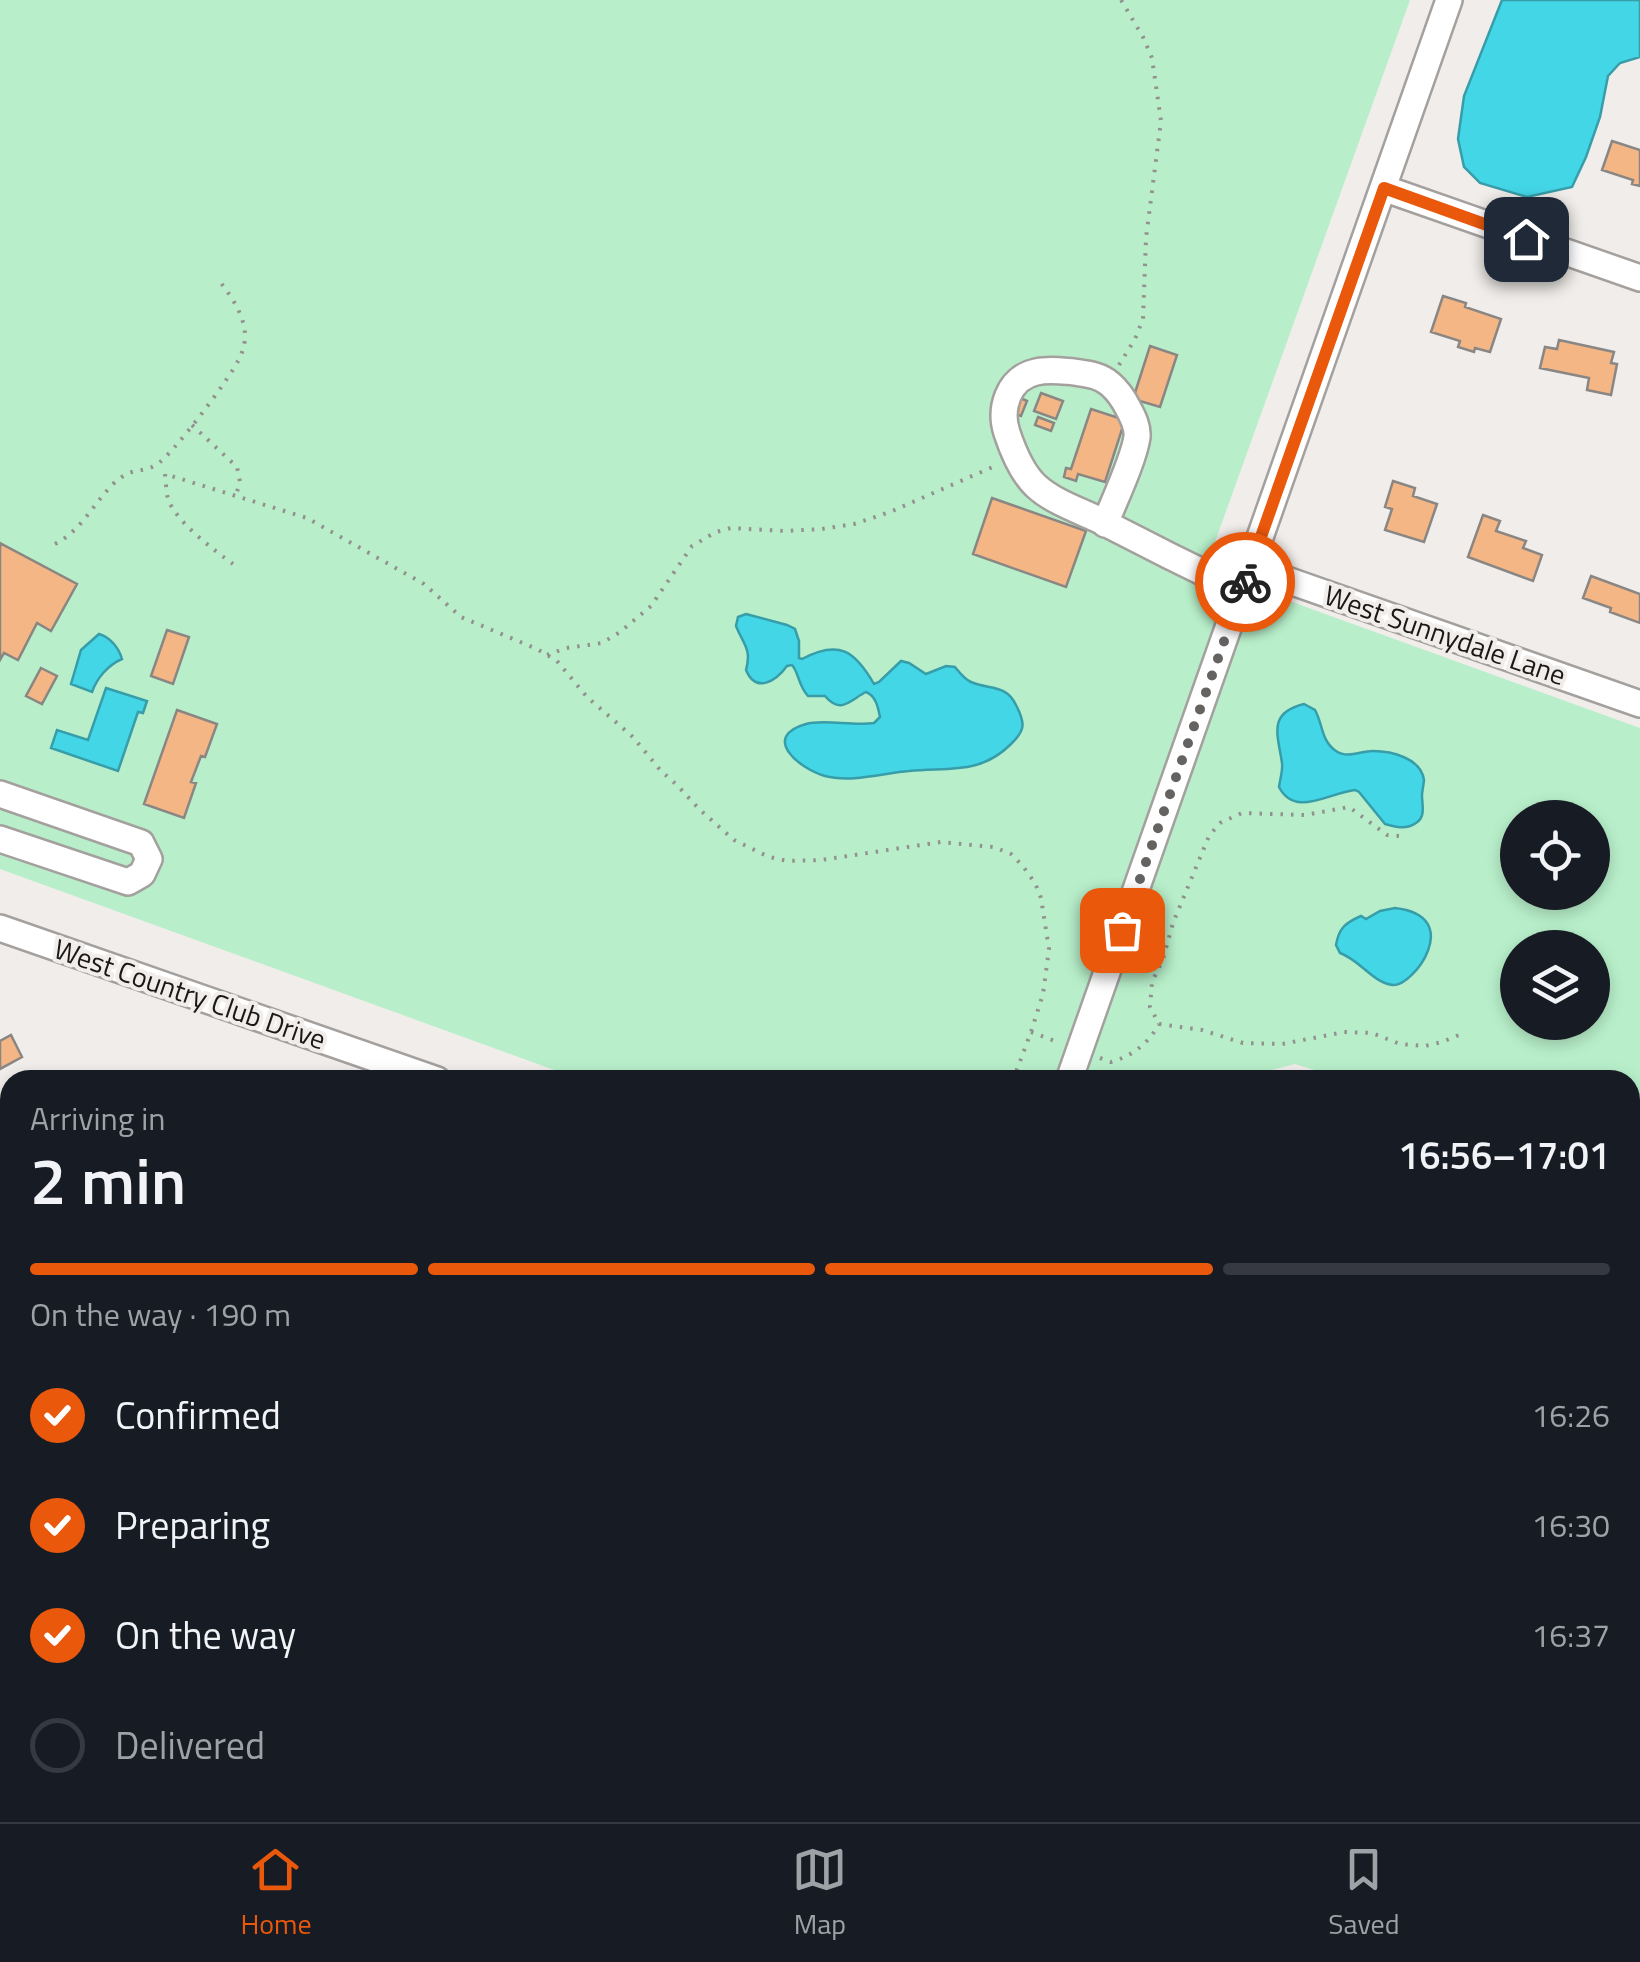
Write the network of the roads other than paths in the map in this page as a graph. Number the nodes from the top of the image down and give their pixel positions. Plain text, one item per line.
1 (1449, 0) edge
2 (1384, 188) junction
3 (1640, 278) edge
4 (1105, 524) junction
5 (1246, 579) junction
6 (1640, 704) edge
7 (0, 794) edge
8 (0, 839) edge
9 (0, 928) edge
10 (408, 1070) edge
11 (1073, 1070) edge

1 - 2 street
2 - 3 street
2 - 5 street
4 - 4 street
4 - 5 street, West Sunnydale Lane
5 - 6 street, West Sunnydale Lane
5 - 11 street
7 - 8 street
9 - 10 street, West Country Club Drive

